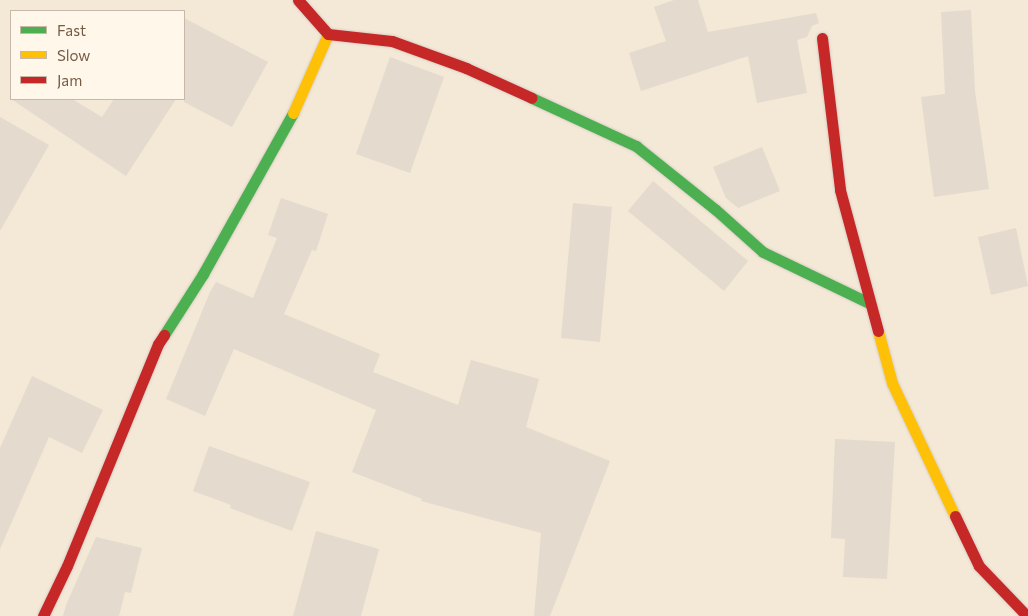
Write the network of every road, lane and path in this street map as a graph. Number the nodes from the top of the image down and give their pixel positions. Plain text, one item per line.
1 (298, 0) edge
2 (328, 34) junction
3 (822, 38) dead end
4 (869, 303) junction
5 (43, 616) edge
6 (1027, 616) edge

1 - 2 street
2 - 4 street
2 - 5 street
3 - 4 street
4 - 6 street

